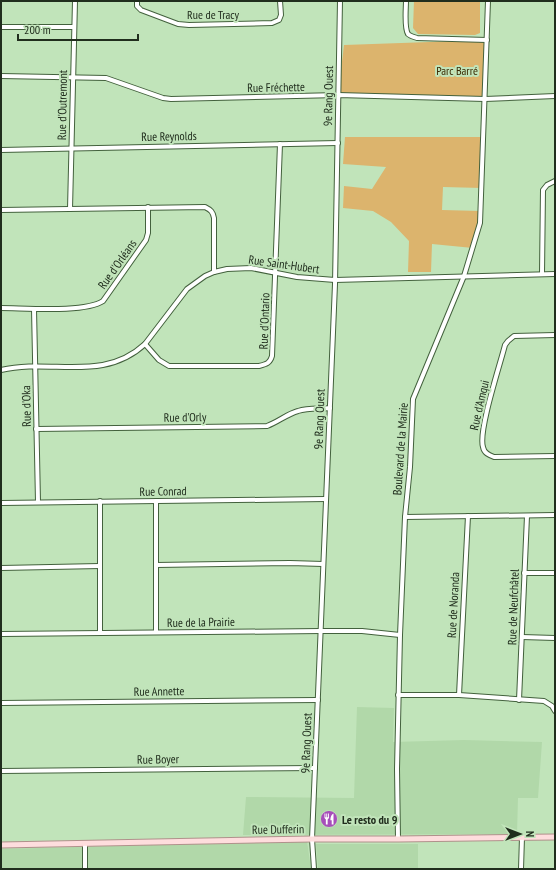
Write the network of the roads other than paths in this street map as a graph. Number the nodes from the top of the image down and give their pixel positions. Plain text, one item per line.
1 (75, 1) edge
2 (137, 1) edge
3 (280, 1) edge
4 (340, 1) edge
5 (406, 1) edge
6 (488, 1) edge
7 (1, 27) edge
8 (74, 27) junction
9 (487, 40) junction
10 (1, 76) edge
11 (73, 78) junction
12 (338, 95) junction
13 (555, 96) edge
14 (485, 99) junction
15 (338, 143) junction
16 (280, 144) junction
17 (71, 148) junction
18 (1, 150) edge
19 (555, 181) edge
20 (148, 207) junction
21 (70, 209) junction
22 (1, 210) edge
23 (214, 272) junction
24 (275, 272) junction
25 (542, 274) junction
26 (555, 274) edge
27 (464, 276) junction
28 (335, 280) junction
29 (1, 308) edge
30 (34, 309) junction
31 (555, 335) edge
32 (145, 344) junction
33 (35, 366) junction
34 (1, 370) edge
35 (330, 408) junction
36 (36, 429) junction
37 (555, 456) edge
38 (326, 499) junction
39 (100, 501) junction
40 (156, 501) junction
41 (38, 502) junction
42 (1, 503) edge
43 (555, 515) edge
44 (468, 516) junction
45 (527, 516) junction
46 (405, 517) junction
47 (323, 564) junction
48 (156, 565) junction
49 (100, 566) junction
50 (1, 568) edge
51 (555, 572) edge
52 (524, 573) junction
53 (320, 631) junction
54 (156, 632) junction
55 (100, 633) junction
56 (1, 634) edge
57 (400, 635) junction
58 (522, 637) junction
59 (555, 638) edge
60 (398, 695) junction
61 (459, 695) junction
62 (318, 700) junction
63 (519, 700) junction
64 (1, 703) edge
65 (555, 711) edge
66 (315, 768) junction
67 (1, 771) edge
68 (555, 836) edge
69 (522, 837) junction
70 (312, 839) junction
71 (398, 839) junction
72 (85, 844) junction
73 (1, 845) edge
74 (85, 869) edge
75 (314, 869) edge
76 (521, 869) edge

1 - 8 street, Rue d'Outremont
2 - 3 street, Rue de Tracy
4 - 12 street, 9e Rang Ouest
5 - 9 street
6 - 9 street, Boulevard de la Mairie
7 - 8 street
8 - 11 street, Rue d'Outremont
9 - 14 street, Boulevard de la Mairie
10 - 11 street, Rue Fréchette
11 - 12 street, Rue Fréchette
11 - 17 street, Rue d'Outremont
12 - 14 street, Rue Fréchette
12 - 15 street, 9e Rang Ouest
13 - 14 street, Rue Fréchette
14 - 27 street, Boulevard de la Mairie
15 - 16 street, Rue Reynolds
15 - 28 street, 9e Rang Ouest
16 - 17 street, Rue Reynolds
16 - 24 street, Rue d'Ontario
17 - 18 street, Rue Reynolds
17 - 21 street, Rue d'Outremont
19 - 25 street
20 - 21 street
20 - 23 street
20 - 30 street, Rue d'Orléans
21 - 22 street
23 - 24 street, Rue Saint-Hubert
23 - 32 street, Rue Saint-Hubert
24 - 28 street, Rue Saint-Hubert
24 - 32 street, Rue d'Ontario
25 - 26 street, Rue Saint-Hubert
25 - 27 street, Rue Saint-Hubert
27 - 28 street, Rue Saint-Hubert
27 - 46 street, Boulevard de la Mairie
28 - 35 street, 9e Rang Ouest
29 - 30 street, Rue d'Orléans
30 - 33 street, Rue d'Oka
31 - 37 street, Rue d'Amqui
32 - 33 street, Rue Saint-Hubert
33 - 34 street, Rue Saint-Hubert
33 - 36 street, Rue d'Oka
35 - 36 street, Rue d'Orly
35 - 38 street, 9e Rang Ouest
36 - 41 street, Rue d'Oka
38 - 40 street, Rue Conrad
38 - 47 street, 9e Rang Ouest
39 - 40 street, Rue Conrad
39 - 41 street, Rue Conrad
39 - 49 street
40 - 48 street
41 - 42 street, Rue Conrad
43 - 45 street
44 - 45 street
44 - 46 street
44 - 61 street, Rue de Noranda
45 - 52 street, Rue de Neufchâtel
46 - 57 street, Boulevard de la Mairie
47 - 48 street
47 - 53 street, 9e Rang Ouest
48 - 54 street
49 - 50 street
49 - 55 street
51 - 52 street
52 - 58 street, Rue de Neufchâtel
53 - 54 street, Rue de la Prairie
53 - 57 street, Rue de la Prairie
53 - 62 street, 9e Rang Ouest
54 - 55 street, Rue de la Prairie
55 - 56 street, Rue de la Prairie
57 - 60 street, Boulevard de la Mairie
58 - 59 street
58 - 63 street, Rue de Neufchâtel
60 - 61 street
60 - 71 street, Boulevard de la Mairie
61 - 63 street
62 - 64 street, Rue Annette
62 - 66 street, 9e Rang Ouest
63 - 65 street
66 - 67 street, Rue Boyer
66 - 70 street, 9e Rang Ouest
68 - 69 main road, Rue Dufferin
69 - 71 main road, Rue Dufferin
69 - 76 street
70 - 71 main road, Rue Dufferin
70 - 72 main road, Rue Dufferin
70 - 75 street, 9e Rang Ouest
72 - 73 main road, Rue Dufferin
72 - 74 street

